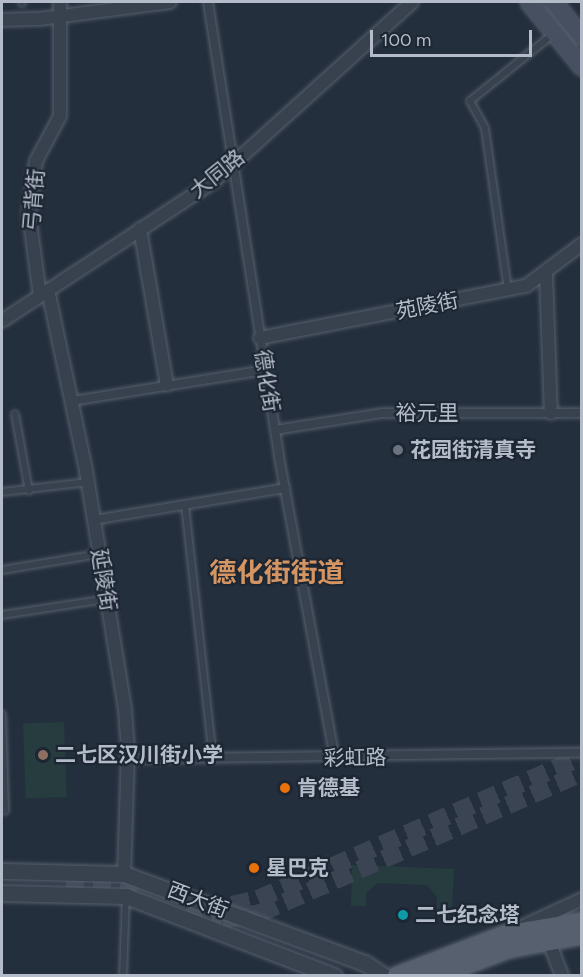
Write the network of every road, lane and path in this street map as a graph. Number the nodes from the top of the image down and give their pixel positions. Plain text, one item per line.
1 (60, 2) edge
2 (170, 2) edge
3 (208, 2) edge
4 (412, 2) edge
5 (529, 2) edge
6 (554, 2) edge
7 (62, 16) junction
8 (2, 20) edge
9 (554, 33) junction
10 (582, 37) edge
11 (582, 67) edge
12 (233, 163) junction
13 (140, 230) junction
14 (582, 244) edge
15 (546, 273) junction
16 (508, 291) junction
17 (44, 293) junction
18 (2, 321) edge
19 (260, 338) junction
20 (265, 370) junction
21 (167, 385) junction
22 (72, 401) junction
23 (552, 413) junction
24 (582, 413) edge
25 (15, 414) dead end
26 (275, 430) junction
27 (88, 482) junction
28 (285, 488) junction
29 (29, 491) junction
30 (2, 492) edge
31 (185, 505) junction
32 (94, 520) junction
33 (100, 554) junction
34 (2, 570) edge
35 (107, 599) junction
36 (2, 615) edge
37 (2, 714) edge
38 (582, 753) edge
39 (128, 759) junction
40 (213, 759) junction
41 (335, 759) junction
42 (5, 811) dead end
43 (2, 871) edge
44 (124, 874) junction
45 (2, 893) edge
46 (126, 896) junction
47 (582, 899) edge
48 (582, 922) edge
49 (504, 935) junction
50 (582, 935) edge
51 (548, 939) junction
52 (123, 975) edge
53 (334, 975) edge
54 (384, 975) edge
55 (397, 975) edge
56 (437, 975) edge
57 (562, 975) edge

1 - 7 street, 弓背街
2 - 7 street
3 - 12 street, 德化街
4 - 12 street, 大同路
5 - 9 main road
6 - 10 main road
7 - 8 street
7 - 17 street, 弓背街
9 - 11 main road
9 - 16 lane
12 - 13 street, 大同路
12 - 19 street, 德化街
13 - 17 street, 大同路
13 - 21 street
14 - 15 street, 苑陵街
15 - 16 street, 苑陵街
15 - 23 street
16 - 19 street, 苑陵街
17 - 18 street, 大同路
17 - 22 street, 延陵街
19 - 20 street, 德化街
20 - 21 street
20 - 26 street, 德化街
21 - 22 street
22 - 27 street, 延陵街
23 - 24 street, 裕元里
23 - 26 street, 裕元里
25 - 29 lane
26 - 28 street, 德化街
27 - 29 lane
27 - 32 street, 延陵街
28 - 31 street
28 - 41 street, 德化街
29 - 30 lane
31 - 32 street
31 - 40 lane
32 - 33 street, 延陵街
33 - 34 lane
33 - 35 street, 延陵街
35 - 36 lane
35 - 39 street, 延陵街
37 - 42 lane
38 - 41 street, 彩虹路
39 - 40 street, 彩虹路
39 - 44 street, 延陵街
40 - 41 street, 彩虹路
43 - 44 street, 西大街
44 - 54 street, 西大街
45 - 46 street, 西大街
46 - 52 lane
46 - 53 street, 西大街
47 - 49 street
48 - 49 main road
49 - 55 main road
50 - 51 main road
51 - 56 main road
51 - 57 street

